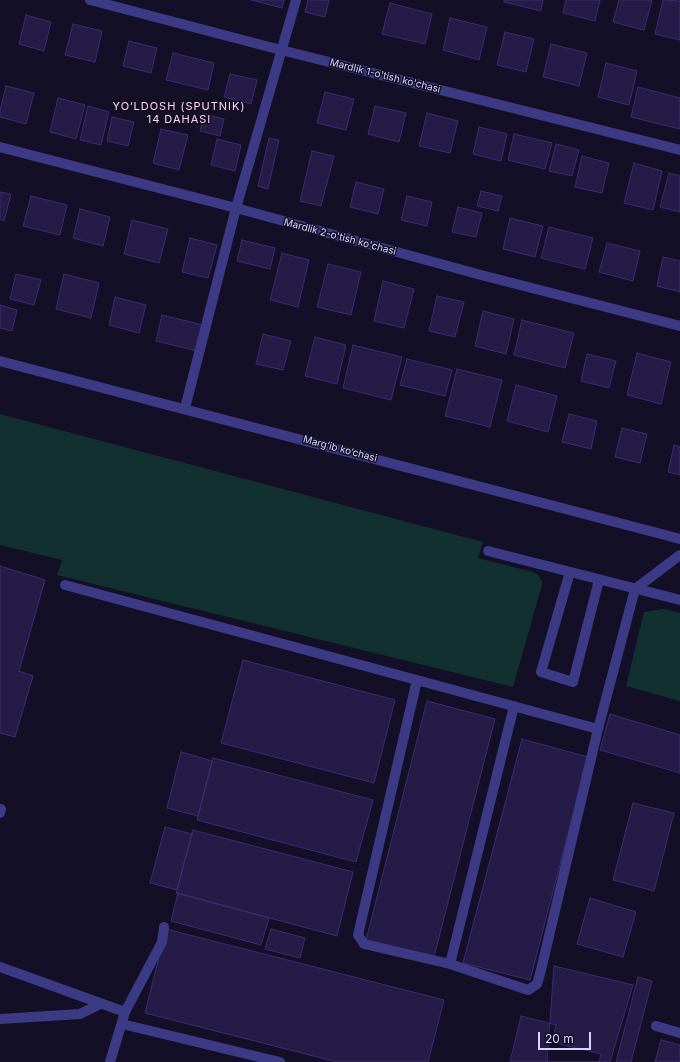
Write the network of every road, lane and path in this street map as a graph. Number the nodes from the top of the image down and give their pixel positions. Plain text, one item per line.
1 (90, 0) edge
2 (296, 0) edge
3 (281, 50) junction
4 (0, 147) edge
5 (680, 150) edge
6 (236, 208) junction
7 (680, 326) edge
8 (0, 361) edge
9 (185, 408) junction
10 (680, 539) edge
11 (488, 551) dead end
12 (680, 555) edge
13 (570, 572) junction
14 (599, 580) junction
15 (65, 586) dead end
16 (635, 589) junction
17 (680, 600) edge
18 (417, 680) junction
19 (514, 706) junction
20 (598, 729) junction
21 (164, 927) dead end
22 (450, 964) junction
23 (0, 967) edge
24 (100, 1004) junction
25 (125, 1012) junction
26 (0, 1019) edge
27 (122, 1024) junction
28 (656, 1026) dead end
29 (680, 1033) edge
30 (110, 1062) edge
31 (280, 1062) edge

1 - 3 street, Mardlik 1-o'tish ko'chasi
2 - 3 street
3 - 5 street, Mardlik 1-o'tish ko'chasi
3 - 6 street
4 - 6 street, Mardlik 2-o'tish ko'chasi
6 - 7 street, Mardlik 2-o'tish ko'chasi
6 - 9 street
8 - 9 street, Marg‘ib ko‘chasi
9 - 10 street, Marg‘ib ko‘chasi
11 - 13 street
12 - 16 street
13 - 14 street
13 - 14 street
14 - 16 street
15 - 18 street
16 - 17 street
16 - 20 street
18 - 19 street
18 - 22 street
19 - 20 street
19 - 22 street
20 - 22 street
21 - 25 street
23 - 24 street
24 - 25 street
24 - 26 street
25 - 27 street
27 - 30 street
27 - 31 street
28 - 29 street

